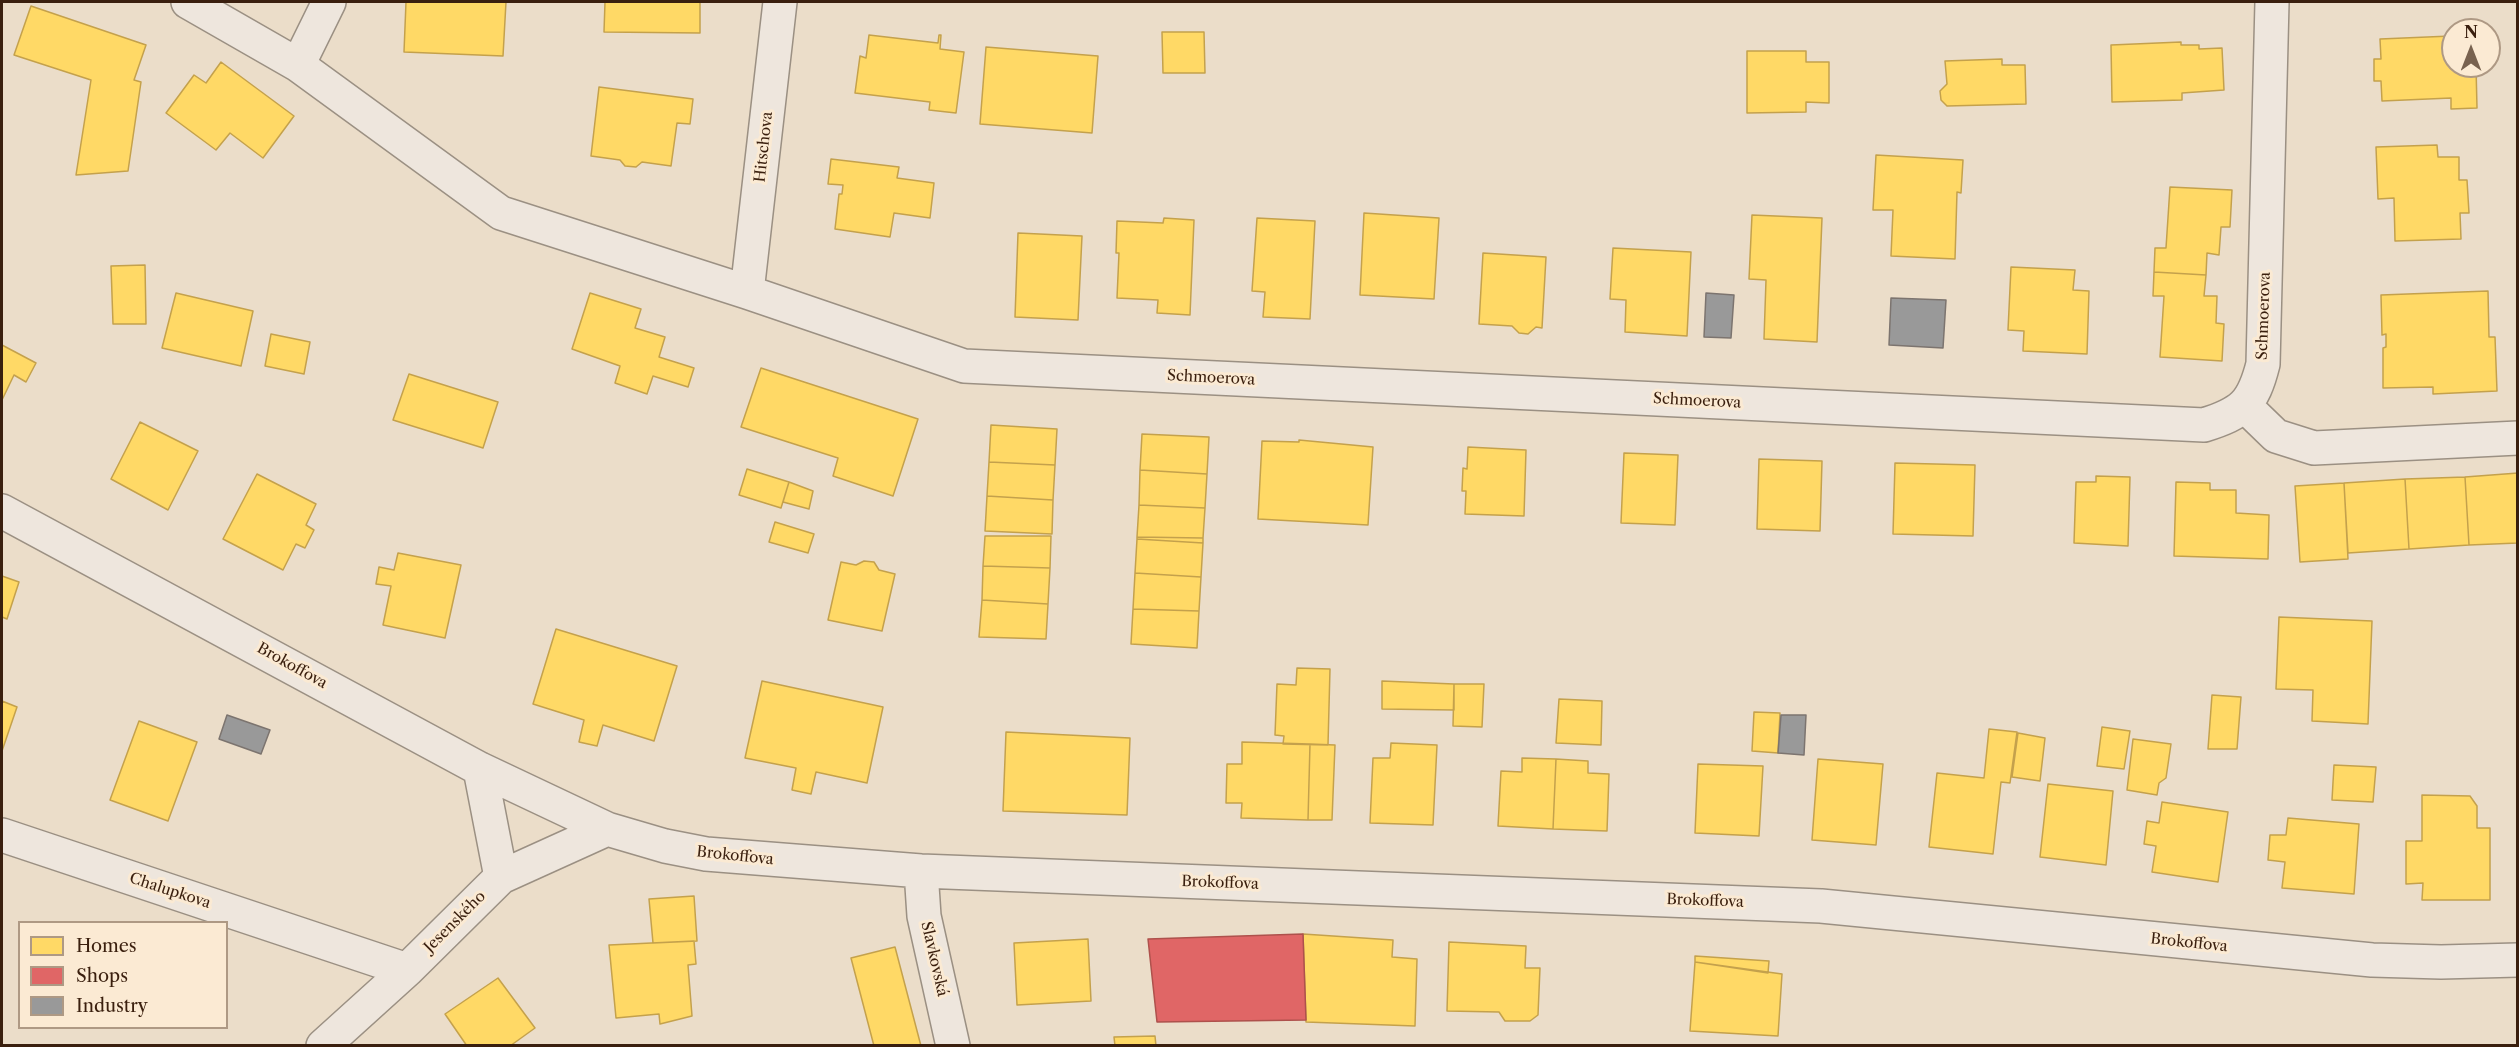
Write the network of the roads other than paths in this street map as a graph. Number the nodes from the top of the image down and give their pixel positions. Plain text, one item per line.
1 (188, 2) edge
2 (329, 2) edge
3 (780, 2) edge
4 (2272, 2) edge
5 (298, 65) junction
6 (747, 292) junction
7 (2245, 405) junction
8 (2517, 438) edge
9 (2, 511) edge
10 (480, 769) junction
11 (607, 829) junction
12 (2, 835) edge
13 (921, 872) junction
14 (501, 877) junction
15 (2517, 960) edge
16 (407, 970) junction
17 (323, 1046) edge
18 (953, 1046) edge

1 - 5 street, Schmoerova
2 - 5 street
3 - 6 street, Hitschova
4 - 7 street, Schmoerova
5 - 6 street, Schmoerova
6 - 7 street, Schmoerova
7 - 8 street
9 - 10 street, Brokoffova
10 - 11 street, Brokoffova
10 - 14 street
11 - 13 street, Brokoffova
11 - 14 street, Jesenského
12 - 16 street, Chalupkova
13 - 15 street, Brokoffova
13 - 18 street, Slavkovská
14 - 16 street, Jesenského
16 - 17 street, Jesenského

